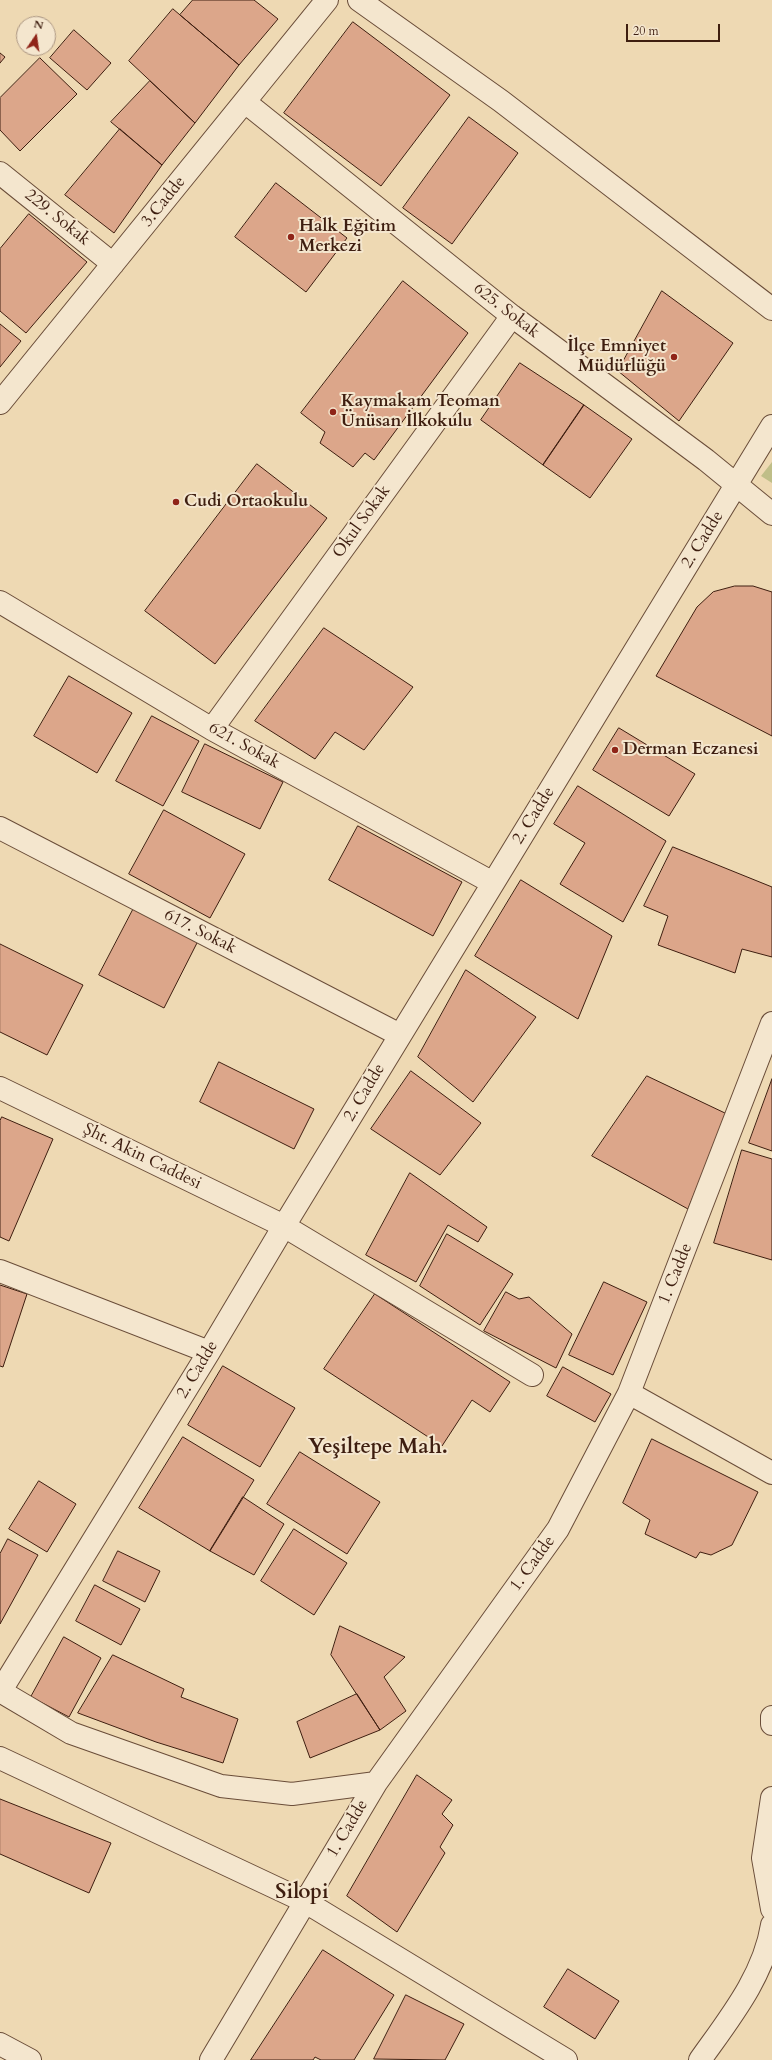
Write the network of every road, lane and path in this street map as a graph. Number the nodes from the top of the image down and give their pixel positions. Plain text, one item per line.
1 (328, 0) edge
2 (359, 0) edge
3 (245, 102) junction
4 (0, 173) edge
5 (113, 264) junction
6 (772, 309) edge
7 (512, 316) junction
8 (0, 403) edge
9 (772, 426) edge
10 (734, 490) junction
11 (772, 514) edge
12 (0, 602) edge
13 (212, 729) junction
14 (0, 828) edge
15 (493, 883) junction
16 (772, 1023) edge
17 (400, 1036) junction
18 (0, 1088) edge
19 (284, 1226) junction
20 (0, 1271) edge
21 (209, 1352) junction
22 (532, 1375) dead end
23 (629, 1393) junction
24 (772, 1473) edge
25 (0, 1691) edge
26 (772, 1717) edge
27 (772, 1724) edge
28 (0, 1758) edge
29 (376, 1783) junction
30 (772, 1798) edge
31 (304, 1901) junction
32 (772, 1909) edge
33 (772, 1925) edge
34 (0, 2044) edge
35 (30, 2060) edge
36 (211, 2060) edge
37 (566, 2060) edge
38 (700, 2060) edge

1 - 3 street, 3.Cadde
2 - 6 street
3 - 5 street, 3.Cadde
3 - 7 street, 625. Sokak
4 - 5 street, 229. Sokak
5 - 8 street, 3.Cadde
7 - 10 street, 625. Sokak
7 - 13 street, Okul Sokak
9 - 10 street, 2. Cadde
10 - 11 street, 625. Sokak
10 - 15 street, 2. Cadde
12 - 13 street, 621. Sokak
13 - 15 street, 621. Sokak
14 - 17 street, 617. Sokak
15 - 17 street, 2. Cadde
16 - 23 street, 1. Cadde
17 - 19 street, 2. Cadde
18 - 19 street, Şht. Akin Caddesi
19 - 21 street, 2. Cadde
19 - 22 street, Şht. Akin Caddesi
20 - 21 street
21 - 25 street, 2. Cadde
23 - 24 street
23 - 29 street, 1. Cadde
25 - 29 street
26 - 27 street
28 - 31 street
29 - 31 street, 1. Cadde
30 - 32 street
31 - 36 street, 1. Cadde
31 - 37 street
33 - 38 street
34 - 35 street

